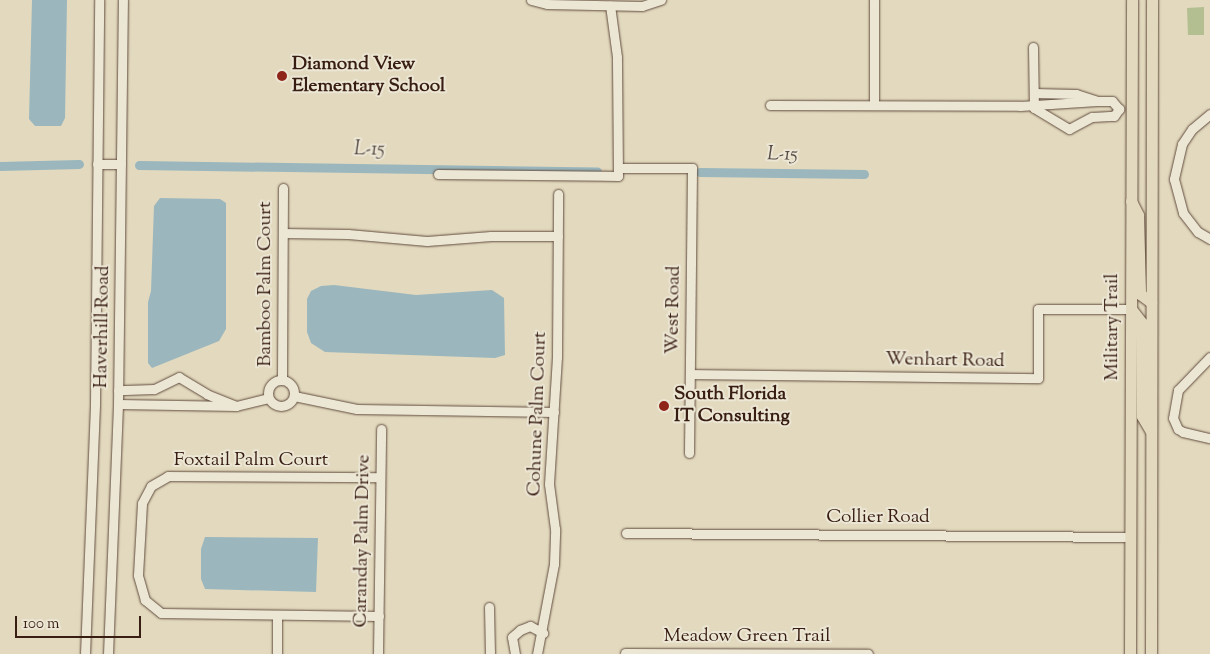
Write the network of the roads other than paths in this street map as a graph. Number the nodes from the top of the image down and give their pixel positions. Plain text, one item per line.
1 (100, 0) edge
2 (123, 0) edge
3 (530, 0) edge
4 (661, 0) edge
5 (874, 0) edge
6 (1132, 0) edge
7 (1152, 0) edge
8 (610, 5) junction
9 (1033, 47) dead end
10 (1034, 98) junction
11 (1057, 99) junction
12 (770, 105) dead end
13 (874, 105) junction
14 (1119, 109) junction
15 (1131, 109) junction
16 (1210, 114) edge
17 (1051, 119) junction
18 (97, 164) junction
19 (121, 164) junction
20 (618, 172) junction
21 (438, 174) dead end
22 (283, 188) dead end
23 (558, 194) dead end
24 (1130, 200) junction
25 (283, 233) junction
26 (558, 236) junction
27 (1210, 240) edge
28 (1151, 302) junction
29 (1131, 309) junction
30 (1210, 357) edge
31 (690, 374) junction
32 (282, 380) junction
33 (118, 390) junction
34 (294, 396) junction
35 (268, 398) junction
36 (118, 404) junction
37 (236, 406) junction
38 (554, 412) junction
39 (380, 429) dead end
40 (1151, 432) junction
41 (1210, 438) edge
42 (689, 453) dead end
43 (380, 477) junction
44 (626, 533) dead end
45 (1130, 537) junction
46 (489, 607) dead end
47 (277, 615) junction
48 (379, 616) junction
49 (543, 633) junction
50 (625, 653) edge
51 (85, 654) edge
52 (108, 654) edge
53 (277, 654) edge
54 (378, 654) edge
55 (490, 654) edge
56 (515, 654) edge
57 (538, 654) edge
58 (868, 654) edge
59 (1130, 654) edge
60 (1150, 654) edge

1 - 18 street, Haverhill Road
2 - 19 street, Haverhill Road
3 - 8 street
4 - 8 street
5 - 13 street
6 - 15 main road, Military Trail
7 - 28 main road, Military Trail
8 - 20 street
9 - 10 street
10 - 11 street
10 - 13 street
10 - 17 street
11 - 14 street
11 - 17 street
12 - 13 street
14 - 15 street
14 - 17 street
15 - 24 main road, Military Trail
16 - 27 street
18 - 19 street
18 - 51 street, Haverhill Road
19 - 33 street, Haverhill Road
20 - 21 street
20 - 31 street, West Road
22 - 25 street, Bamboo Palm Court
23 - 26 street, Cohune Palm Court
24 - 28 main road
24 - 29 main road, Military Trail
25 - 26 street
25 - 32 street, Bamboo Palm Court
26 - 38 street, Cohune Palm Court
28 - 40 main road, Military Trail
29 - 31 street, Wenhart Road
29 - 40 main road
29 - 45 main road, Military Trail
30 - 41 street
31 - 42 street, West Road
32 - 34 street
32 - 35 street
33 - 36 street, Haverhill Road
33 - 37 street
34 - 35 street
34 - 38 street
35 - 37 street
36 - 37 street
36 - 52 street, Haverhill Road
38 - 49 street, Cohune Palm Court
39 - 43 street, Caranday Palm Drive
40 - 60 main road, Military Trail
43 - 47 street, Foxtail Palm Court
43 - 48 street, Caranday Palm Drive
44 - 45 street, Collier Road
45 - 59 main road, Military Trail
46 - 55 street
47 - 48 street, Foxtail Palm Court
47 - 53 street
48 - 54 street, Caranday Palm Drive
49 - 56 street
49 - 57 street, Cohune Palm Court
50 - 58 street, Meadow Green Trail

